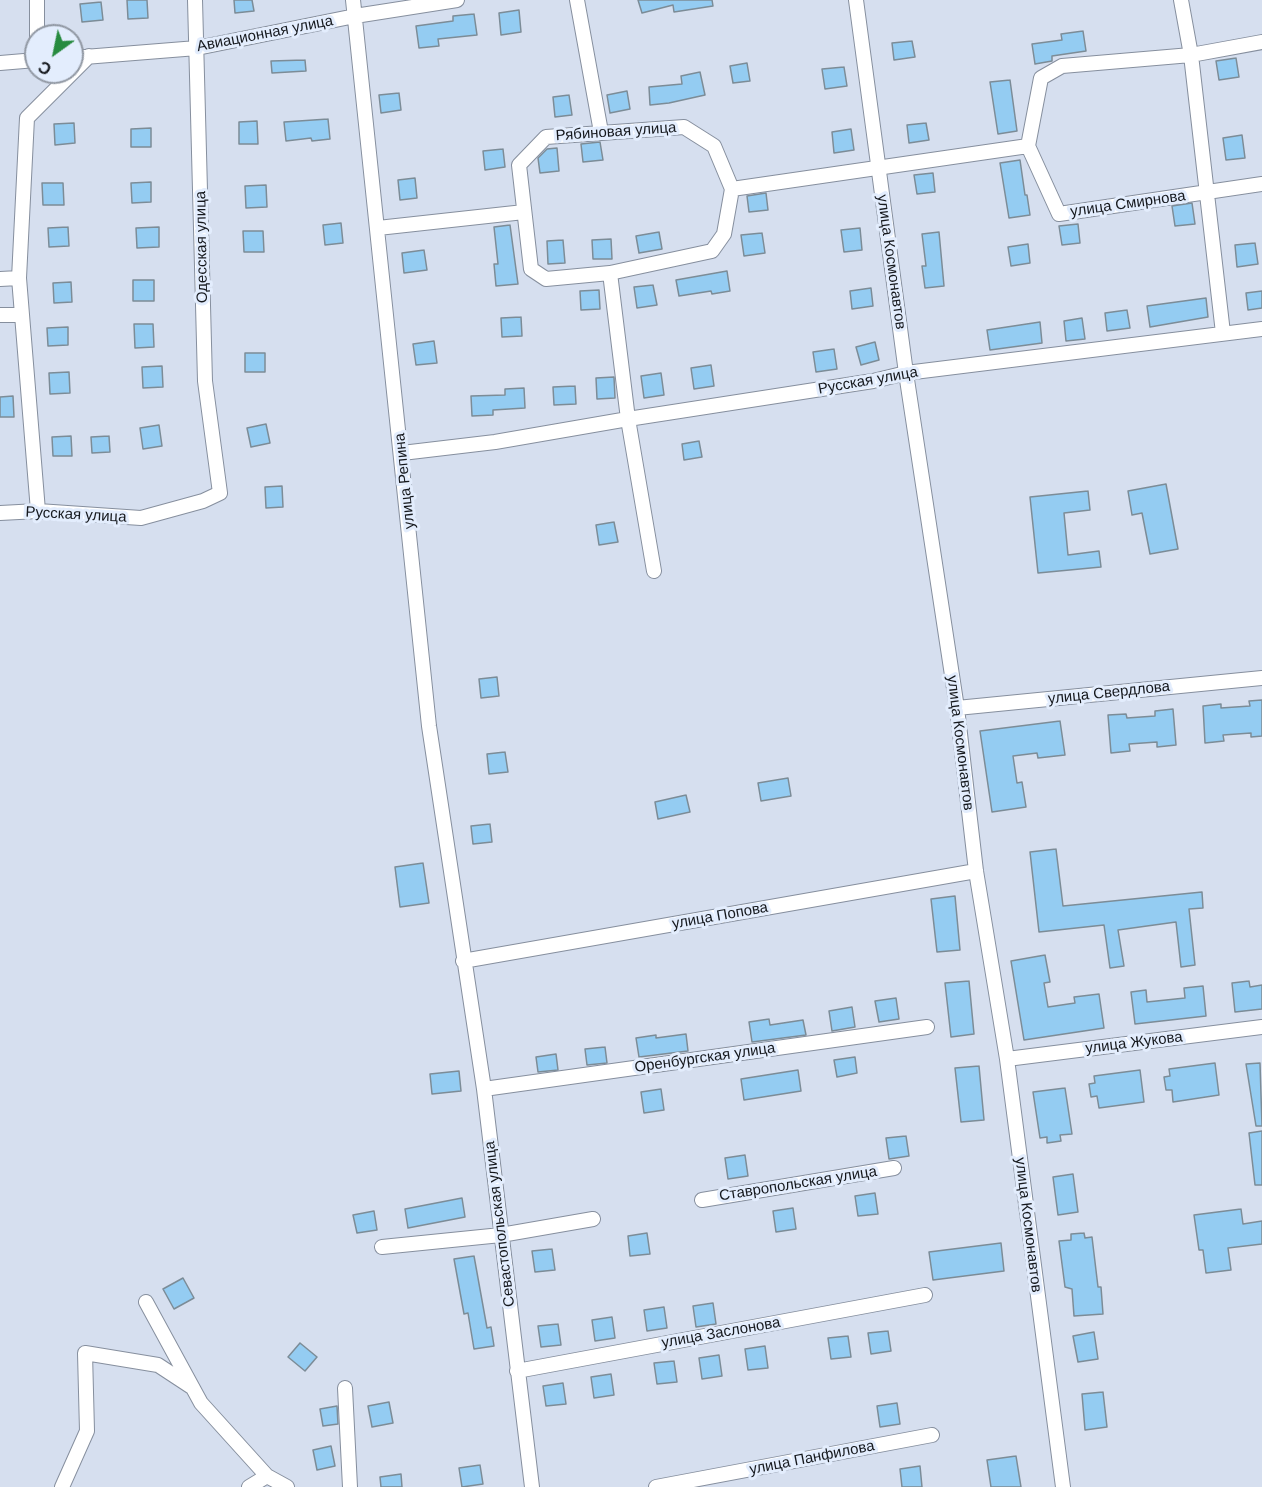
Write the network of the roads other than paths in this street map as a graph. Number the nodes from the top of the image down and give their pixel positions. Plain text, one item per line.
1 (36, 0) edge
2 (195, 0) edge
3 (353, 0) edge
4 (457, 0) edge
5 (577, 0) edge
6 (856, 0) edge
7 (1181, 0) edge
8 (355, 16) junction
9 (37, 24) edge
10 (1262, 42) edge
11 (197, 48) junction
12 (1191, 55) junction
13 (89, 56) junction
14 (84, 57) edge
15 (24, 61) edge
16 (0, 63) edge
17 (601, 132) junction
18 (1028, 146) junction
19 (879, 167) junction
20 (1262, 184) edge
21 (732, 189) junction
22 (1207, 193) junction
23 (524, 212) junction
24 (378, 228) junction
25 (610, 273) junction
26 (19, 278) junction
27 (0, 279) edge
28 (0, 315) edge
29 (22, 315) junction
30 (1262, 329) edge
31 (1223, 333) junction
32 (906, 373) junction
33 (628, 419) junction
34 (402, 453) junction
35 (220, 494) joint
36 (38, 511) junction
37 (0, 513) edge
38 (654, 571) dead end
39 (1262, 678) edge
40 (957, 708) junction
41 (976, 871) junction
42 (464, 961) junction
43 (927, 1027) dead end
44 (1262, 1027) edge
45 (1007, 1059) junction
46 (484, 1089) junction
47 (894, 1168) dead end
48 (702, 1200) dead end
49 (593, 1219) dead end
50 (501, 1234) junction
51 (382, 1247) dead end
52 (925, 1295) dead end
53 (147, 1302) dead end
54 (517, 1371) junction
55 (193, 1388) junction
56 (345, 1388) dead end
57 (932, 1435) dead end
58 (267, 1476) junction
59 (62, 1487) edge
60 (249, 1487) edge
61 (287, 1487) edge
62 (350, 1487) edge
63 (532, 1487) edge
64 (656, 1487) edge
65 (1063, 1487) edge

1 - 9 street
2 - 11 street, Одесская улица
3 - 8 street, улица Репина
4 - 8 street, Авиационная улица
5 - 17 street
6 - 19 street, улица Космонавтов
7 - 12 street, улица Смирнова
8 - 11 street, Авиационная улица
8 - 24 street, улица Репина
10 - 12 street
11 - 13 street, Авиационная улица
11 - 35 street, Одесская улица
12 - 18 street
12 - 22 street, улица Смирнова
13 - 14 street, Авиационная улица
13 - 26 street
15 - 16 street
17 - 21 street, Рябиновая улица
17 - 23 street, Рябиновая улица
18 - 19 street
18 - 22 street, улица Смирнова
19 - 21 street
19 - 32 street, улица Космонавтов
20 - 22 street, улица Смирнова
21 - 25 street
22 - 31 street, улица Смирнова
23 - 24 street
23 - 25 street, Рябиновая улица
24 - 34 street, улица Репина
25 - 33 street
26 - 27 street
26 - 29 street
28 - 29 street
29 - 36 street
30 - 31 street, Русская улица
31 - 32 street, Русская улица
32 - 33 street, Русская улица
32 - 40 street, улица Космонавтов
33 - 34 street, Русская улица
33 - 38 street
34 - 42 street, улица Репина
35 - 36 street, Русская улица
36 - 37 street, Русская улица
39 - 40 street, улица Свердлова
40 - 41 street, улица Космонавтов
41 - 42 street, улица Попова
41 - 45 street, улица Космонавтов
42 - 46 street, Севастопольская улица
43 - 46 street, Оренбургская улица
44 - 45 street, улица Жукова
45 - 65 street, улица Космонавтов
46 - 50 street, Севастопольская улица
47 - 48 street, Ставропольская улица
49 - 50 street
50 - 51 street
50 - 54 street, Севастопольская улица
52 - 54 street, улица Заслонова
53 - 55 street
54 - 63 street, Севастопольская улица
55 - 58 street
55 - 59 street
56 - 62 street
57 - 64 street, улица Панфилова
58 - 60 street
58 - 61 street

